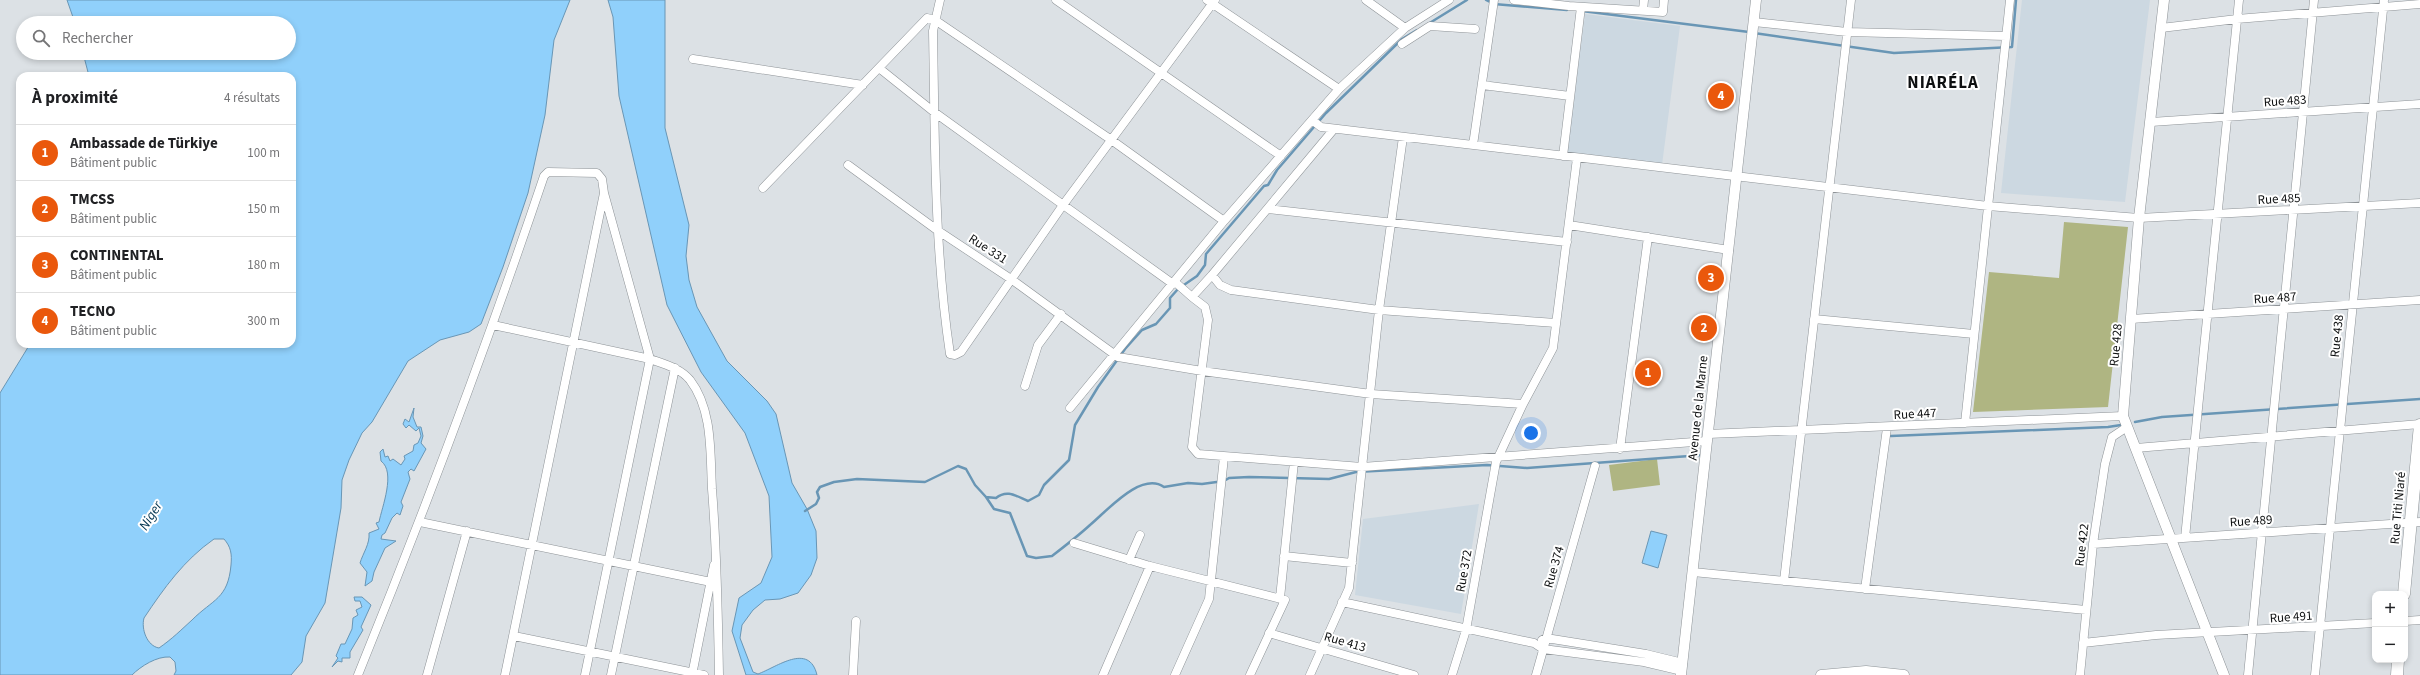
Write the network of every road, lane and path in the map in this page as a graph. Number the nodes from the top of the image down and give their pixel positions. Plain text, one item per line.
1 (940, 0) edge
2 (1056, 0) edge
3 (1366, 0) edge
4 (1449, 0) edge
5 (1494, 0) edge
6 (1514, 0) edge
7 (1644, 0) edge
8 (1664, 0) edge
9 (1756, 0) edge
10 (1851, 0) edge
11 (2010, 0) edge
12 (2164, 0) edge
13 (2239, 0) edge
14 (2314, 0) edge
15 (1211, 1) edge
16 (1569, 3) edge
17 (2384, 4) edge
18 (2420, 4) edge
19 (1581, 7) junction
20 (1643, 10) junction
21 (2313, 12) junction
22 (2237, 19) junction
23 (935, 20) junction
24 (1427, 21) junction
25 (1754, 22) junction
26 (1405, 28) junction
27 (2161, 28) junction
28 (1475, 29) dead end
29 (1847, 32) junction
30 (2006, 36) junction
31 (1402, 44) dead end
32 (693, 59) dead end
33 (879, 68) junction
34 (1160, 73) junction
35 (863, 85) junction
36 (1482, 85) junction
37 (1339, 89) junction
38 (1570, 96) junction
39 (2420, 104) edge
40 (2374, 107) junction
41 (934, 112) junction
42 (2304, 112) junction
43 (2228, 117) junction
44 (2151, 122) junction
45 (1316, 123) junction
46 (1334, 129) junction
47 (1403, 137) junction
48 (1110, 139) junction
49 (1473, 145) junction
50 (1281, 156) junction
51 (1563, 156) junction
52 (1577, 158) junction
53 (848, 165) dead end
54 (1737, 177) junction
55 (763, 188) dead end
56 (1829, 188) junction
57 (604, 193) junction
58 (2420, 204) edge
59 (1063, 205) junction
60 (1988, 206) junction
61 (2362, 206) junction
62 (1268, 209) junction
63 (2294, 210) junction
64 (2218, 214) junction
65 (2139, 218) junction
66 (1224, 221) junction
67 (1392, 224) junction
68 (1569, 225) junction
69 (937, 230) junction
70 (1648, 237) junction
71 (1567, 242) junction
72 (1729, 250) junction
73 (1212, 275) junction
74 (1011, 279) junction
75 (1174, 283) junction
76 (1192, 297) junction
77 (2420, 300) edge
78 (2352, 304) junction
79 (2284, 309) junction
80 (1379, 310) junction
81 (1061, 314) junction
82 (2208, 314) junction
83 (1814, 318) junction
84 (2131, 319) junction
85 (1556, 323) junction
86 (493, 325) junction
87 (1974, 334) junction
88 (573, 342) junction
89 (1116, 356) junction
90 (650, 359) junction
91 (675, 368) junction
92 (1202, 371) junction
93 (1025, 386) dead end
94 (1371, 394) junction
95 (1523, 404) junction
96 (1070, 408) dead end
97 (2122, 416) junction
98 (1965, 423) junction
99 (2420, 424) edge
100 (2127, 427) junction
101 (1887, 428) junction
102 (1802, 430) junction
103 (2339, 431) junction
104 (2273, 437) junction
105 (1708, 438) junction
106 (2195, 443) junction
107 (2136, 448) junction
108 (1620, 449) junction
109 (1224, 457) junction
110 (1294, 462) junction
111 (1496, 463) junction
112 (1596, 466) dead end
113 (1362, 467) junction
114 (420, 522) junction
115 (2415, 522) edge
116 (2329, 528) junction
117 (467, 531) junction
118 (2262, 532) junction
119 (1140, 534) dead end
120 (2185, 538) junction
121 (2172, 539) junction
122 (1074, 543) dead end
123 (2093, 544) junction
124 (533, 545) junction
125 (717, 550) junction
126 (1284, 556) junction
127 (1129, 560) junction
128 (609, 561) junction
129 (1352, 563) junction
130 (634, 566) junction
131 (1150, 566) junction
132 (1693, 572) junction
133 (1211, 581) junction
134 (1784, 581) junction
135 (711, 582) junction
136 (1865, 588) junction
137 (2404, 591) edge
138 (1280, 598) junction
139 (1342, 602) junction
140 (2086, 610) junction
141 (2420, 620) edge
142 (856, 621) dead end
143 (2408, 621) edge
144 (2372, 623) edge
145 (2320, 627) junction
146 (1466, 630) junction
147 (2251, 631) junction
148 (1269, 633) junction
149 (2208, 634) junction
150 (514, 636) junction
151 (1546, 638) junction
152 (1534, 643) junction
153 (2083, 643) junction
154 (1322, 648) junction
155 (1543, 649) junction
156 (590, 651) junction
157 (615, 656) junction
158 (2398, 663) edge
159 (1682, 670) edge
160 (692, 674) edge
161 (358, 675) edge
162 (427, 675) edge
163 (505, 675) edge
164 (585, 675) edge
165 (611, 675) edge
166 (704, 675) edge
167 (719, 675) edge
168 (853, 675) edge
169 (1103, 675) edge
170 (1175, 675) edge
171 (1250, 675) edge
172 (1310, 675) edge
173 (1414, 675) edge
174 (1452, 675) edge
175 (1536, 675) edge
176 (1821, 675) edge
177 (1904, 675) edge
178 (2080, 675) edge
179 (2224, 675) edge
180 (2248, 675) edge
181 (2315, 675) edge
182 (2397, 675) edge

1 - 23 street
2 - 34 street
3 - 26 street
4 - 24 street
5 - 36 street
6 - 16 street
7 - 20 street
8 - 20 street
9 - 25 street, Avenue de la Marne
10 - 29 street
11 - 30 street
12 - 27 street, Rue 428
13 - 22 street
14 - 21 street
15 - 34 street
15 - 37 street
16 - 19 street
17 - 18 street
17 - 21 street
17 - 40 street, Rue 438
19 - 20 street
19 - 38 street
21 - 22 street
21 - 42 street
22 - 27 street
22 - 43 street
23 - 33 street
23 - 41 street
23 - 48 street
24 - 26 street
24 - 28 street
24 - 31 street
25 - 29 street
25 - 54 street, Avenue de la Marne
26 - 37 street
27 - 44 street, Rue 428
29 - 30 street
29 - 56 street
30 - 60 street
32 - 35 street
33 - 35 street
33 - 41 street, Rue 447
34 - 48 street
34 - 50 street
35 - 55 street
36 - 38 street
36 - 49 street
37 - 45 street
38 - 51 street
39 - 40 street, Rue 483
40 - 42 street, Rue 483
40 - 61 street, Rue 438
41 - 59 street, Rue 447
41 - 69 street
42 - 43 street, Rue 483
42 - 63 street
43 - 44 street, Rue 483
43 - 64 street
44 - 65 street, Rue 428
45 - 46 street, Rue 485
45 - 50 street
46 - 47 street, Rue 485
46 - 62 street
47 - 49 street, Rue 485
47 - 67 street
48 - 59 street
48 - 66 street
49 - 51 street, Rue 485
50 - 66 street
51 - 52 street, Rue 485
52 - 54 street, Rue 485
52 - 68 street, Rue 372
53 - 69 street, Rue 331
54 - 56 street, Rue 485
54 - 72 street, Avenue de la Marne
56 - 60 street, Rue 485
56 - 83 street
57 - 86 street
57 - 88 street
57 - 90 street
58 - 61 street, Rue 485
59 - 74 street
59 - 75 street, Rue 447
60 - 65 street, Rue 485
60 - 87 street
61 - 63 street, Rue 485
61 - 78 street, Rue 438
62 - 67 street
62 - 73 street
63 - 64 street, Rue 485
63 - 79 street
64 - 65 street, Rue 485
64 - 82 street
65 - 84 street, Rue 428
66 - 75 street
67 - 71 street
67 - 80 street
68 - 70 street
68 - 71 street, Rue 372
69 - 74 street, Rue 331
69 - 74 street
70 - 72 street
70 - 108 street
71 - 85 street, Rue 372
72 - 105 street, Avenue de la Marne
73 - 76 street
73 - 80 street
74 - 81 street, Rue 331
75 - 76 street, Rue 447
75 - 89 street
76 - 92 street, Rue 447
77 - 78 street, Rue 487
78 - 79 street, Rue 487
78 - 103 street, Rue 438
79 - 82 street, Rue 487
79 - 104 street
80 - 85 street
80 - 94 street
81 - 89 street, Rue 331
81 - 93 street
82 - 84 street, Rue 487
82 - 106 street
83 - 87 street
83 - 102 street
84 - 97 street, Rue 428
85 - 95 street, Rue 372
86 - 88 street
86 - 114 street
87 - 98 street
88 - 90 street
88 - 124 street
89 - 92 street
89 - 96 street
90 - 91 street
90 - 128 street
91 - 125 street
91 - 130 street
92 - 94 street
92 - 109 street, Rue 447
94 - 95 street
94 - 113 street
95 - 111 street, Rue 372
97 - 98 street, Rue 447
97 - 100 street, Rue 428
98 - 101 street, Rue 447
99 - 103 street
99 - 115 main road, Rue Titi Niaré
100 - 107 street, Rue 428
100 - 123 street, Rue 422
101 - 102 street, Rue 447
101 - 136 street
102 - 105 street, Rue 447
102 - 134 street
103 - 104 street
103 - 116 street, Rue 438
104 - 106 street
104 - 118 street
105 - 108 street, Rue 447
105 - 132 street, Avenue de la Marne
106 - 107 street
106 - 120 street
107 - 121 street, Rue 428
108 - 111 street, Rue 447
109 - 110 street, Rue 447
109 - 133 street
110 - 113 street, Rue 447
110 - 126 street
111 - 113 street, Rue 447
111 - 146 street, Rue 372
112 - 151 street, Rue 374
113 - 129 street
114 - 117 street
114 - 161 street
115 - 116 street, Rue 489
115 - 137 main road, Rue Titi Niaré
116 - 118 street, Rue 489
116 - 145 street, Rue 438
117 - 124 street
117 - 162 street
118 - 120 street, Rue 489
118 - 147 street
119 - 127 street
120 - 121 street, Rue 489
121 - 123 street, Rue 489
121 - 149 street, Rue 428
122 - 127 street
123 - 140 street, Rue 422
124 - 128 street
124 - 150 street
125 - 135 street
125 - 167 street
126 - 129 street
126 - 138 street
127 - 131 street
128 - 130 street
128 - 156 street
129 - 139 street
130 - 135 street
130 - 157 street
131 - 133 street
131 - 169 street
132 - 134 street
132 - 159 street, Avenue de la Marne
133 - 138 street
133 - 170 street
134 - 136 street
135 - 160 street
136 - 140 street
138 - 148 street
139 - 146 street
139 - 154 street
140 - 153 street, Rue 422
141 - 143 street
142 - 168 street
144 - 145 street, Rue 491
145 - 147 street, Rue 491
145 - 181 street, Rue 438
146 - 152 street
146 - 174 street, Rue 372
147 - 149 street, Rue 491
147 - 180 street
148 - 154 street, Rue 413
148 - 171 street
149 - 153 street, Rue 491
149 - 179 street, Rue 428
150 - 156 street
150 - 163 street
151 - 152 street
151 - 155 street, Rue 374
151 - 159 street
152 - 155 street
153 - 178 street, Rue 422
154 - 172 street
154 - 173 street, Rue 413
155 - 159 street
155 - 175 street, Rue 374
156 - 157 street
156 - 164 street
157 - 160 street
157 - 165 street
158 - 182 main road
160 - 166 street
176 - 177 street

